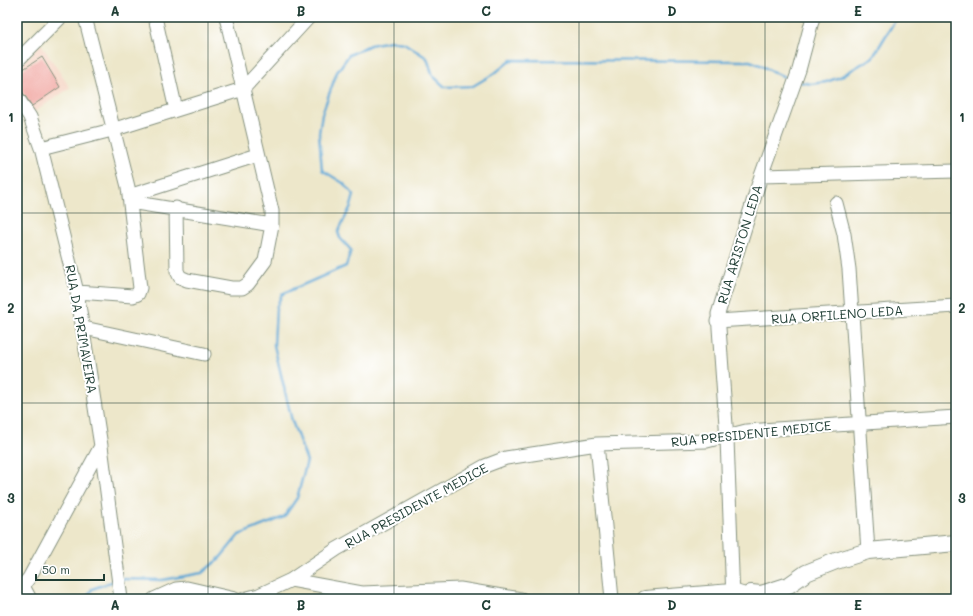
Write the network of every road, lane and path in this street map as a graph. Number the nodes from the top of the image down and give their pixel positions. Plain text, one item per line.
1 (61, 17) edge
2 (85, 17) edge
3 (155, 17) edge
4 (226, 17) edge
5 (309, 17) edge
6 (813, 17) edge
7 (298, 22) edge
8 (17, 61) edge
9 (243, 89) junction
10 (17, 97) edge
11 (176, 110) junction
12 (112, 130) junction
13 (41, 148) junction
14 (258, 155) junction
15 (956, 171) edge
16 (761, 176) junction
17 (130, 199) junction
18 (836, 203) dead end
19 (176, 208) junction
20 (272, 226) junction
21 (77, 292) junction
22 (956, 306) edge
23 (852, 313) junction
24 (717, 321) junction
25 (84, 328) junction
26 (204, 354) dead end
27 (956, 417) edge
28 (861, 423) junction
29 (726, 436) junction
30 (597, 444) junction
31 (101, 446) junction
32 (956, 543) edge
33 (868, 551) junction
34 (291, 580) junction
35 (20, 584) edge
36 (434, 595) edge
37 (740, 596) edge
38 (30, 599) edge
39 (121, 599) edge
40 (154, 599) edge
41 (235, 599) edge
42 (244, 599) edge
43 (521, 599) edge
44 (612, 599) edge
45 (645, 599) edge

1 - 8 street
2 - 12 street
3 - 11 street
4 - 9 street
5 - 7 street
6 - 16 street, RUA ARISTON LEDA
7 - 9 street
9 - 11 street
9 - 14 street
10 - 13 street, RUA DA PRIMAVEIRA
11 - 12 street
12 - 13 street
12 - 17 street
13 - 21 street, RUA DA PRIMAVEIRA
14 - 17 street
14 - 20 street
15 - 16 street
16 - 24 street, RUA ARISTON LEDA
17 - 19 street
17 - 21 street
18 - 23 street
19 - 20 street
19 - 20 street
21 - 25 street, RUA DA PRIMAVEIRA
22 - 23 street, RUA ORFILENO LEDA
23 - 24 street, RUA ORFILENO LEDA
23 - 28 street
24 - 29 street, RUA ARISTON LEDA
25 - 26 street
25 - 31 street, RUA DA PRIMAVEIRA
27 - 28 street, RUA PRESIDENTE MEDICE
28 - 29 street, RUA PRESIDENTE MEDICE
28 - 33 street
29 - 30 street, RUA PRESIDENTE MEDICE
29 - 37 street, RUA ARISTON LEDA
30 - 34 street, RUA PRESIDENTE MEDICE
30 - 44 street
31 - 35 street
31 - 39 street, RUA DA PRIMAVEIRA
32 - 33 main road
33 - 37 main road
34 - 36 street
34 - 42 street, RUA PRESIDENTE MEDICE
35 - 38 street
36 - 43 street
37 - 45 main road
40 - 41 street

